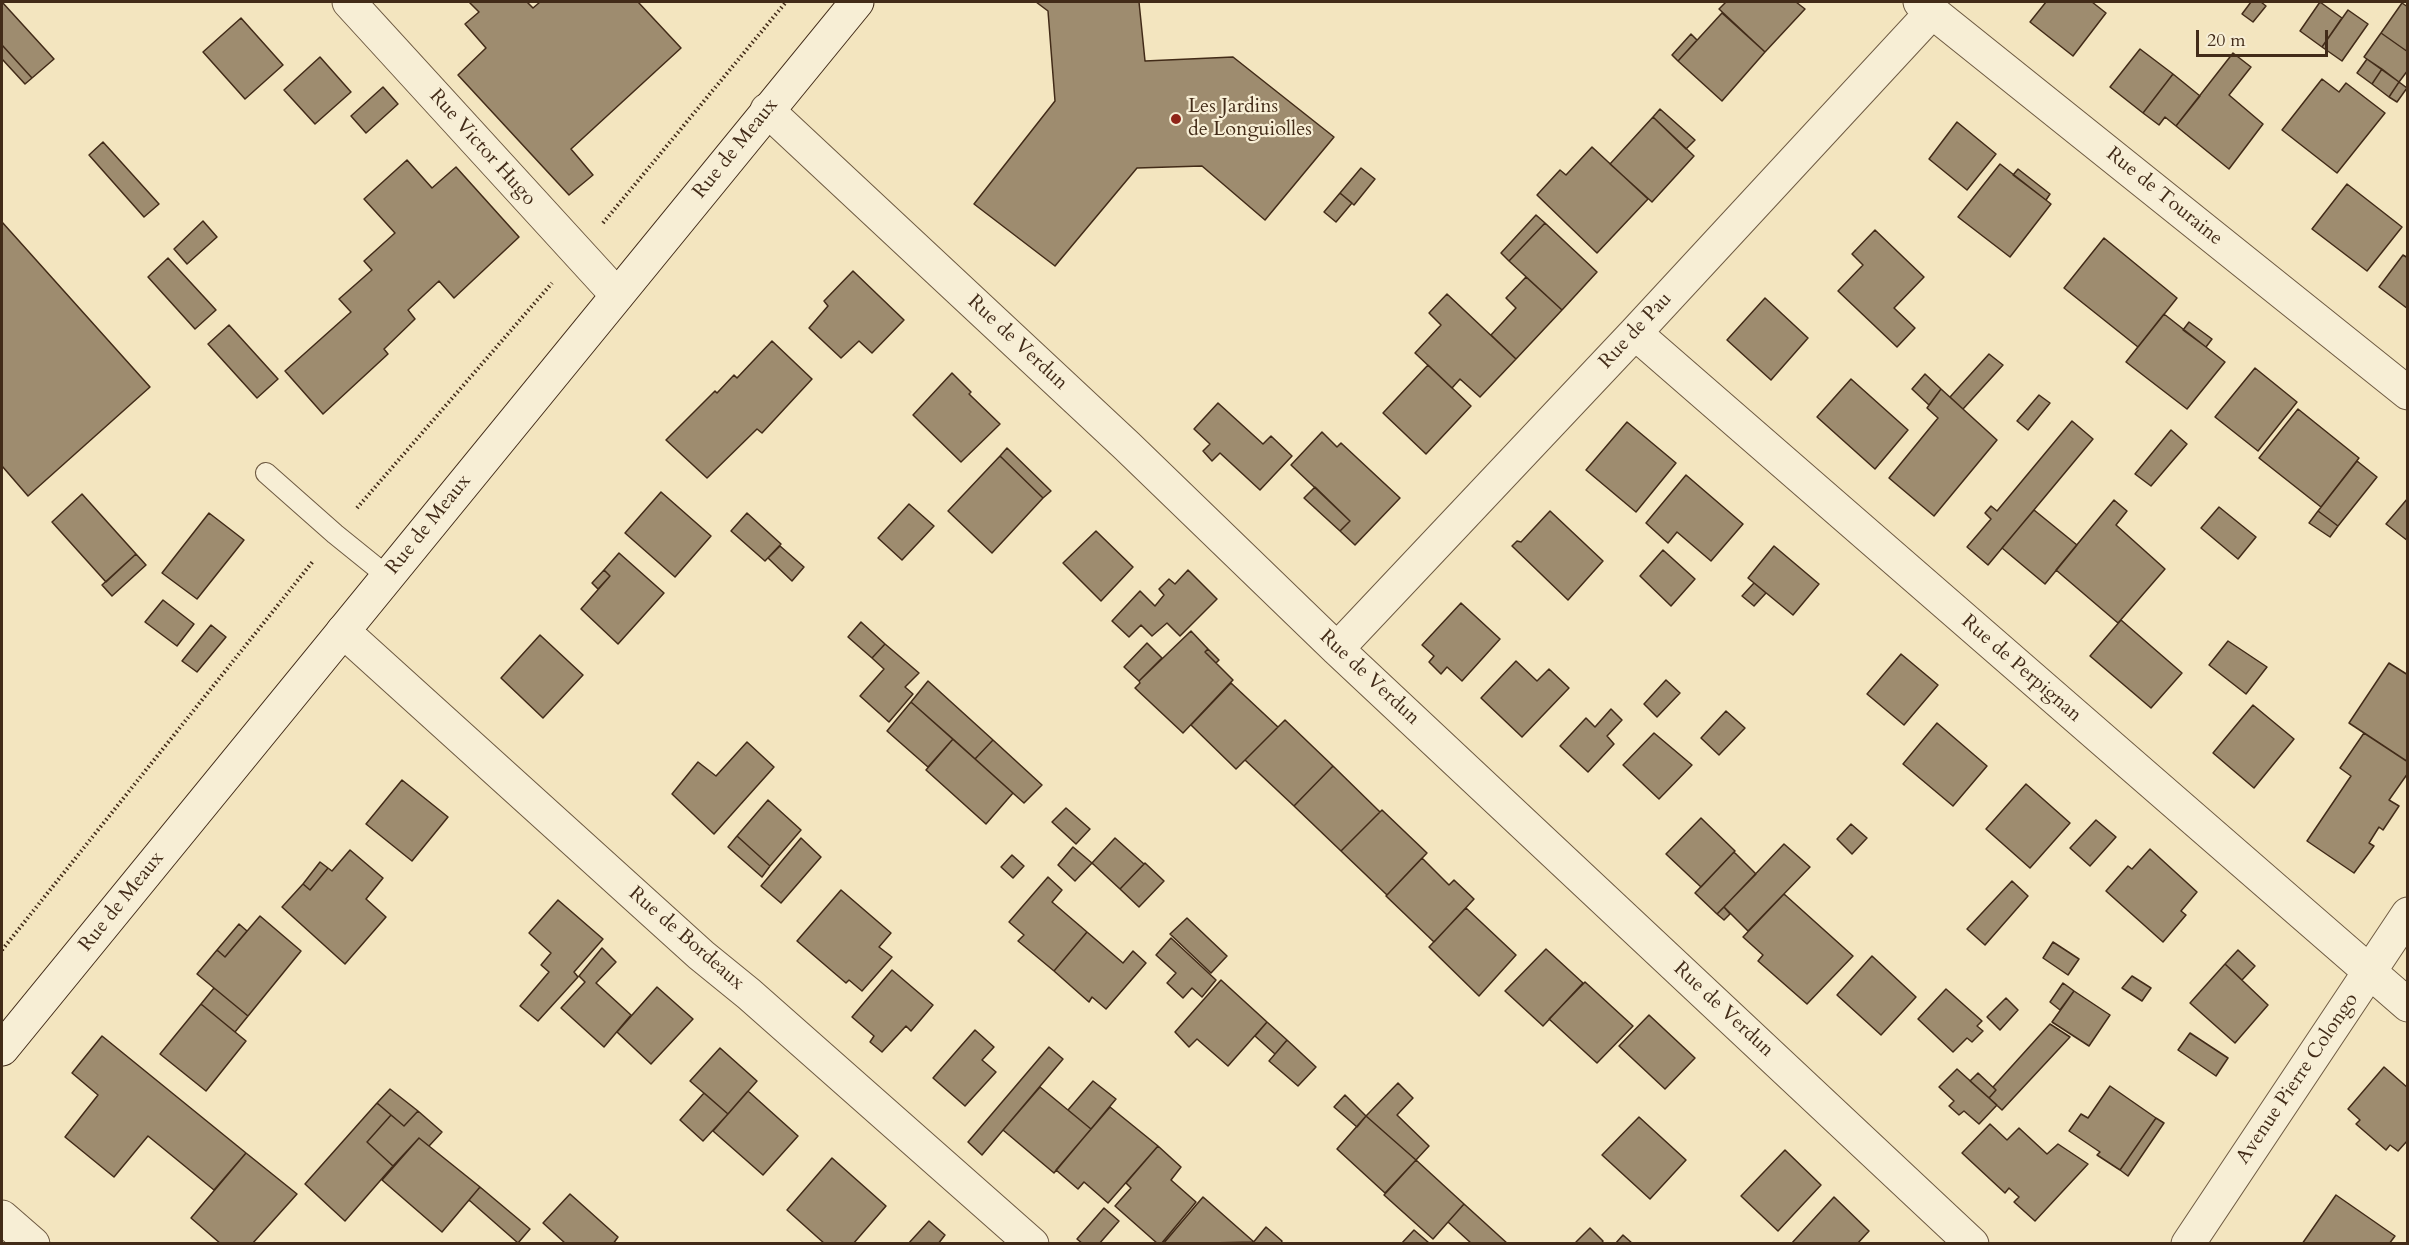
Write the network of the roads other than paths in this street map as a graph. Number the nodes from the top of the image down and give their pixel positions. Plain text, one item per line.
1 (349, 2) edge
2 (857, 2) edge
3 (1926, 6) edge
4 (767, 110) junction
5 (616, 295) junction
6 (1635, 333) junction
7 (2408, 393) edge
8 (266, 473) dead end
9 (387, 576) junction
10 (343, 631) junction
11 (1337, 649) junction
12 (2408, 914) edge
13 (2369, 972) junction
14 (2408, 1005) edge
15 (2, 1049) edge
16 (2, 1217) edge
17 (33, 1244) edge
18 (1032, 1244) edge
19 (1972, 1244) edge
20 (2188, 1244) edge

1 - 5 street, Rue Victor Hugo
2 - 4 street, Rue de Meaux
3 - 6 street, Rue de Pau
3 - 7 street, Rue de Touraine
4 - 5 street, Rue de Meaux
4 - 11 street, Rue de Verdun
5 - 9 street, Rue de Meaux
6 - 11 street, Rue de Pau
6 - 13 street, Rue de Perpignan
8 - 9 lane
9 - 10 street, Rue de Meaux
10 - 15 street, Rue de Meaux
10 - 18 street, Rue de Bordeaux
11 - 19 street, Rue de Verdun
12 - 13 street, Avenue Pierre Colongo
13 - 14 street, Rue de Perpignan
13 - 20 street, Avenue Pierre Colongo
16 - 17 street

